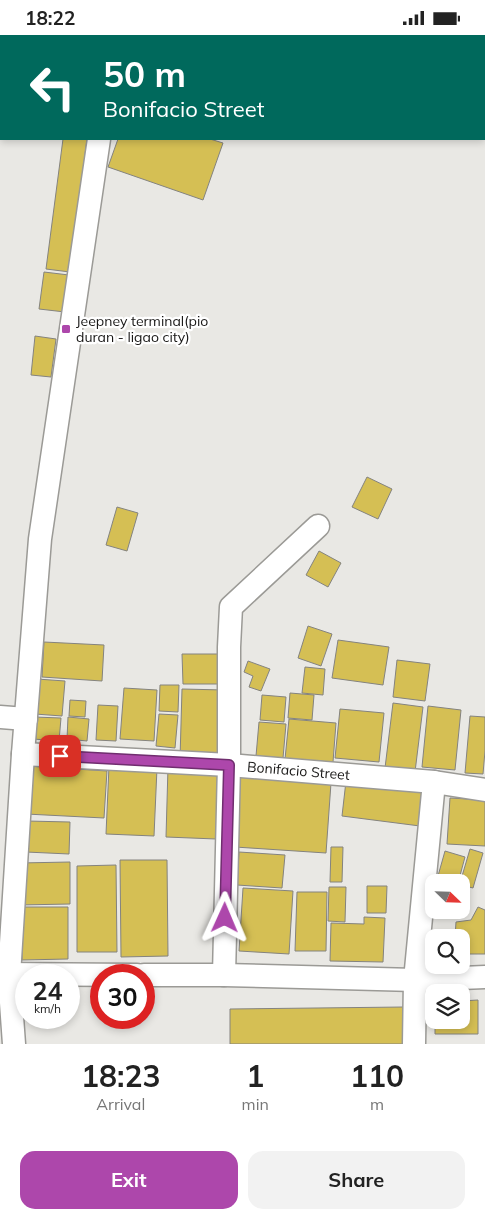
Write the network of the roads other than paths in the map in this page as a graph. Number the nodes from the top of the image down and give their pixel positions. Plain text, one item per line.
1 (99, 140) edge
2 (318, 525) dead end
3 (0, 717) edge
4 (26, 719) junction
5 (23, 754) junction
6 (229, 765) junction
7 (434, 781) junction
8 (485, 790) edge
9 (5, 974) edge
10 (90, 975) edge
11 (155, 975) edge
12 (224, 975) junction
13 (485, 977) edge
14 (414, 980) junction
15 (14, 1044) edge
16 (414, 1044) edge

1 - 4 street
2 - 6 street
3 - 4 street
4 - 5 street
5 - 6 street, Bonifacio Street
5 - 9 street
6 - 7 street, Bonifacio Street
6 - 12 street
7 - 8 street, Bonifacio Street
7 - 14 street
9 - 10 street
9 - 15 street
11 - 12 street
12 - 14 street
13 - 14 street
14 - 16 street

